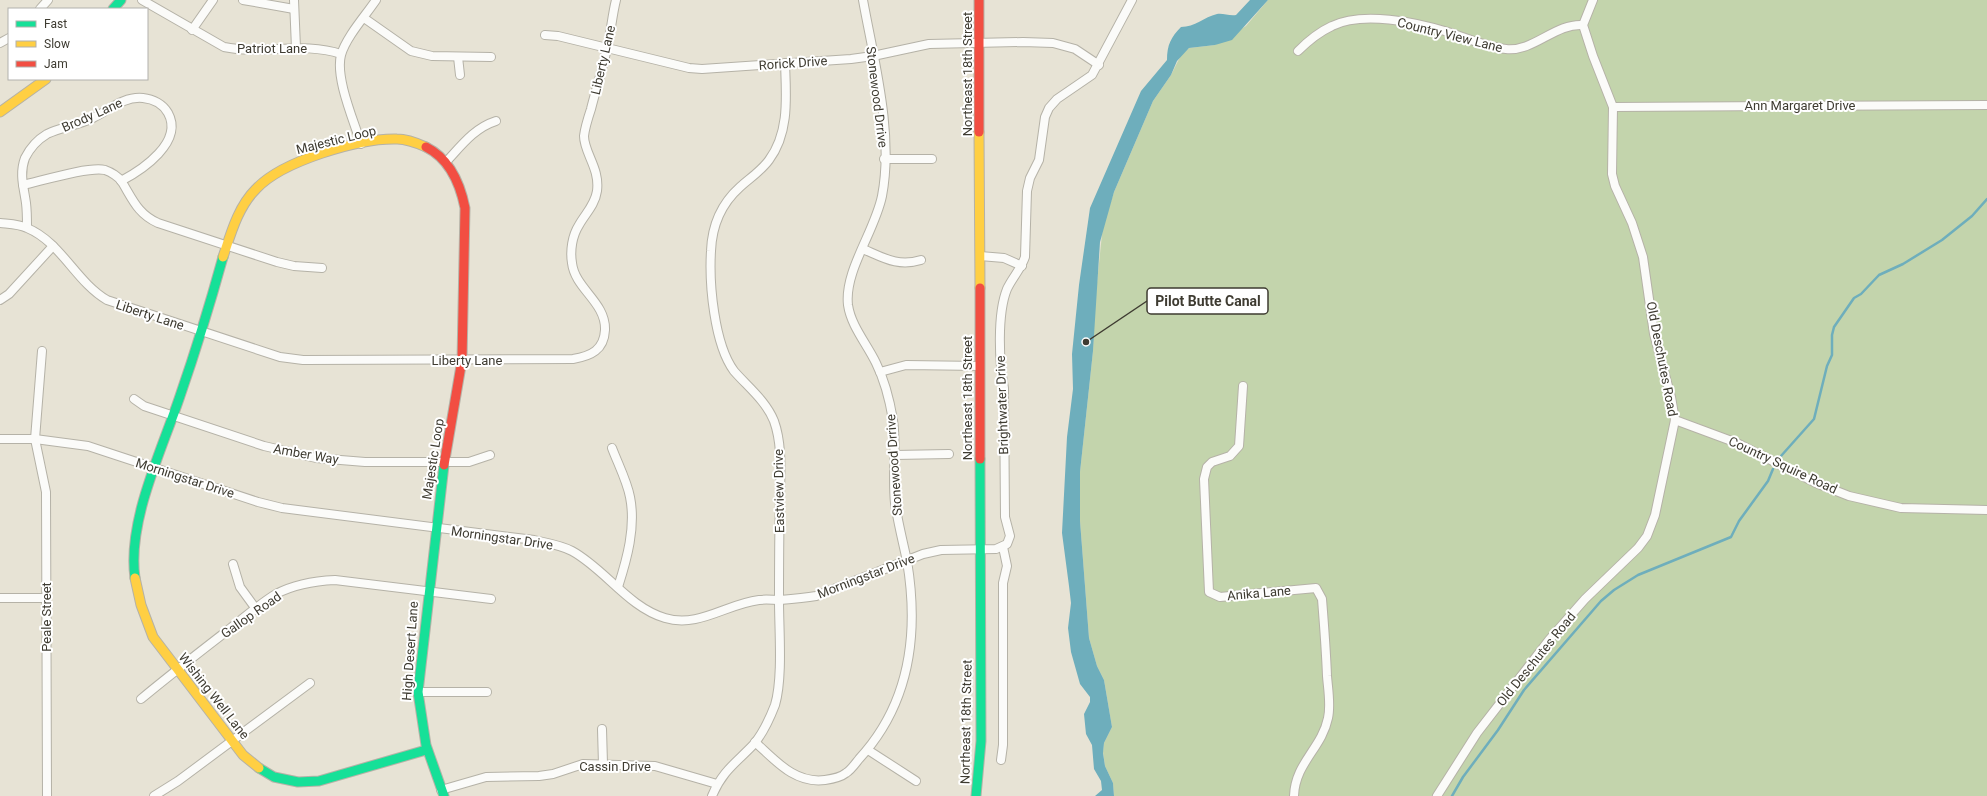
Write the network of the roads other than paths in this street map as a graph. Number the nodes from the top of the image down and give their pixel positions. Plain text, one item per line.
1 (48, 0) edge
2 (121, 0) edge
3 (142, 0) edge
4 (213, 0) edge
5 (243, 0) edge
6 (294, 0) edge
7 (376, 0) edge
8 (616, 0) edge
9 (863, 0) edge
10 (979, 0) edge
11 (1132, 0) edge
12 (1593, 0) edge
13 (41, 8) edge
14 (114, 8) edge
15 (294, 9) junction
16 (364, 18) junction
17 (1583, 25) junction
18 (192, 30) junction
19 (545, 35) dead end
20 (979, 43) junction
21 (296, 48) junction
22 (607, 48) junction
23 (1298, 51) dead end
24 (341, 54) junction
25 (873, 56) junction
26 (458, 57) junction
27 (491, 57) dead end
28 (785, 63) junction
29 (1099, 65) junction
30 (460, 75) dead end
31 (45, 80) edge
32 (1987, 105) edge
33 (1613, 107) junction
34 (0, 112) edge
35 (496, 120) dead end
36 (360, 144) junction
37 (932, 159) dead end
38 (884, 160) junction
39 (446, 162) junction
40 (121, 181) junction
41 (23, 185) junction
42 (0, 223) edge
43 (27, 228) junction
44 (53, 246) junction
45 (227, 246) junction
46 (863, 249) junction
47 (980, 256) junction
48 (921, 260) dead end
49 (1022, 266) junction
50 (322, 268) dead end
51 (0, 300) edge
52 (201, 332) junction
53 (42, 351) dead end
54 (462, 360) junction
55 (980, 366) junction
56 (880, 372) junction
57 (1243, 386) dead end
58 (134, 399) dead end
59 (173, 416) junction
60 (1675, 420) junction
61 (0, 439) edge
62 (36, 439) junction
63 (612, 448) dead end
64 (949, 454) dead end
65 (490, 455) dead end
66 (895, 455) junction
67 (444, 462) junction
68 (155, 468) junction
69 (1987, 510) edge
70 (436, 528) junction
71 (1003, 547) junction
72 (980, 548) junction
73 (907, 562) junction
74 (233, 564) dead end
75 (618, 587) junction
76 (428, 592) junction
77 (0, 598) edge
78 (46, 598) junction
79 (491, 599) dead end
80 (779, 600) junction
81 (256, 609) junction
82 (177, 669) junction
83 (310, 683) dead end
84 (418, 692) junction
85 (487, 692) dead end
86 (141, 699) dead end
87 (602, 729) dead end
88 (232, 740) junction
89 (755, 742) junction
90 (426, 750) junction
91 (868, 750) junction
92 (1001, 760) dead end
93 (603, 764) junction
94 (916, 781) dead end
95 (717, 784) junction
96 (442, 793) edge
97 (47, 796) edge
98 (154, 796) edge
99 (712, 796) edge
100 (976, 796) edge
101 (1294, 796) edge
102 (1437, 796) edge

1 - 13 street
2 - 14 street
3 - 18 street, Patriot Lane
4 - 18 street
5 - 15 street
6 - 15 street
7 - 16 street
8 - 22 street, Liberty Lane
9 - 25 street, Stonewood Drrive
10 - 20 street, Northeast 18th Street
11 - 29 street, Brightwater Drive
12 - 17 street
15 - 21 street
16 - 24 street
16 - 26 street
17 - 23 street, Country View Lane
17 - 33 street, Old Deschutes Road
18 - 21 street, Patriot Lane
19 - 22 street, Rorick Drive
20 - 25 street, Rorick Drive
20 - 29 street, Rorick Drive
20 - 47 street, Northeast 18th Street
21 - 24 street, Patriot Lane
22 - 28 street, Rorick Drive
22 - 54 street, Liberty Lane
24 - 36 street
25 - 28 street, Rorick Drive
25 - 38 street, Stonewood Drrive
26 - 27 street
26 - 30 street
28 - 80 street, Eastview Drive
29 - 49 street, Brightwater Drive
31 - 34 street
32 - 33 street, Ann Margaret Drive
33 - 60 street, Old Deschutes Road
35 - 39 street
36 - 39 street, Majestic Loop
36 - 45 street, Majestic Loop
37 - 38 street
38 - 46 street, Stonewood Drrive
39 - 54 street, Majestic Loop
40 - 41 street
40 - 41 street, Brody Lane
40 - 45 street
41 - 43 street, Brody Lane
42 - 43 street, Liberty Lane
43 - 44 street, Liberty Lane
44 - 51 street
44 - 52 street, Liberty Lane
45 - 50 street
45 - 52 street, Majestic Loop
46 - 48 street
46 - 56 street, Stonewood Drrive
47 - 49 street
47 - 55 street, Northeast 18th Street
49 - 71 street, Brightwater Drive
52 - 54 street, Liberty Lane
52 - 59 street, Majestic Loop
53 - 62 street, Peale Street
54 - 67 street, Majestic Loop
55 - 56 street
55 - 72 street, Northeast 18th Street
56 - 66 street, Stonewood Drrive
57 - 101 street, Anika Lane
58 - 59 street, Amber Way
59 - 67 street, Amber Way
59 - 68 street, Majestic Loop
60 - 69 street, Country Squire Road
60 - 102 street, Old Deschutes Road
61 - 62 street, Morningstar Drive
62 - 68 street, Morningstar Drive
62 - 78 street, Peale Street
63 - 75 street
64 - 66 street
65 - 67 street, Amber Way
66 - 73 street, Stonewood Drrive
67 - 70 street, Majestic Loop
68 - 70 street, Morningstar Drive
68 - 82 street, Wishing Well Lane
70 - 75 street, Morningstar Drive
70 - 76 street, High Desert Lane
71 - 72 street
71 - 92 street, Brightwater Drive
72 - 73 street, Morningstar Drive
72 - 100 street, Northeast 18th Street
73 - 80 street, Morningstar Drive
73 - 91 street, Stonewood Drrive
74 - 81 street
75 - 80 street, Morningstar Drive
76 - 79 street, Gallop Road
76 - 81 street, Gallop Road
76 - 84 street, High Desert Lane
77 - 78 street
78 - 97 street, Peale Street
80 - 89 street, Eastview Drive
81 - 82 street, Gallop Road
82 - 86 street, Gallop Road
82 - 88 street, Wishing Well Lane
83 - 88 street
84 - 85 street
84 - 90 street, High Desert Lane
87 - 93 street
88 - 90 street, Wishing Well Lane
88 - 98 street
89 - 91 street, Stonewood Drrive
89 - 95 street, Eastview Drive
90 - 96 street, High Desert Lane
91 - 94 street
93 - 95 street, Cassin Drive
93 - 96 street, Cassin Drive
95 - 99 street, Eastview Drive

